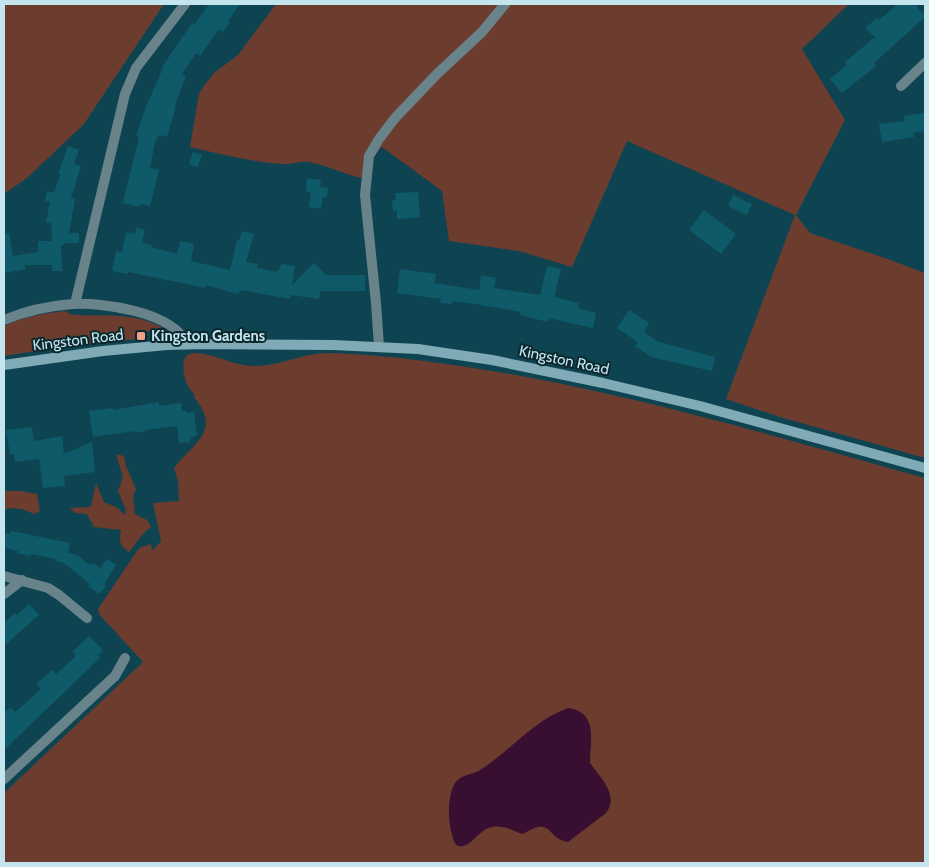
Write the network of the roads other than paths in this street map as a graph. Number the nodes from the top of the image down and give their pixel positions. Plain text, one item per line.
1 (185, 4) edge
2 (505, 4) edge
3 (924, 66) edge
4 (901, 86) dead end
5 (75, 304) junction
6 (4, 320) edge
7 (187, 344) junction
8 (378, 346) junction
9 (4, 365) edge
10 (925, 468) edge
11 (4, 576) edge
12 (22, 580) junction
13 (4, 594) edge
14 (87, 618) dead end
15 (124, 658) dead end
16 (4, 779) edge

1 - 5 street
2 - 8 street
3 - 4 street
5 - 6 street, Kingston Road
5 - 7 street, Kingston Road
7 - 8 main road, Kingston Road
7 - 9 main road, Kingston Road
8 - 10 main road, Kingston Road
11 - 12 street
12 - 13 street
12 - 14 street
15 - 16 street

